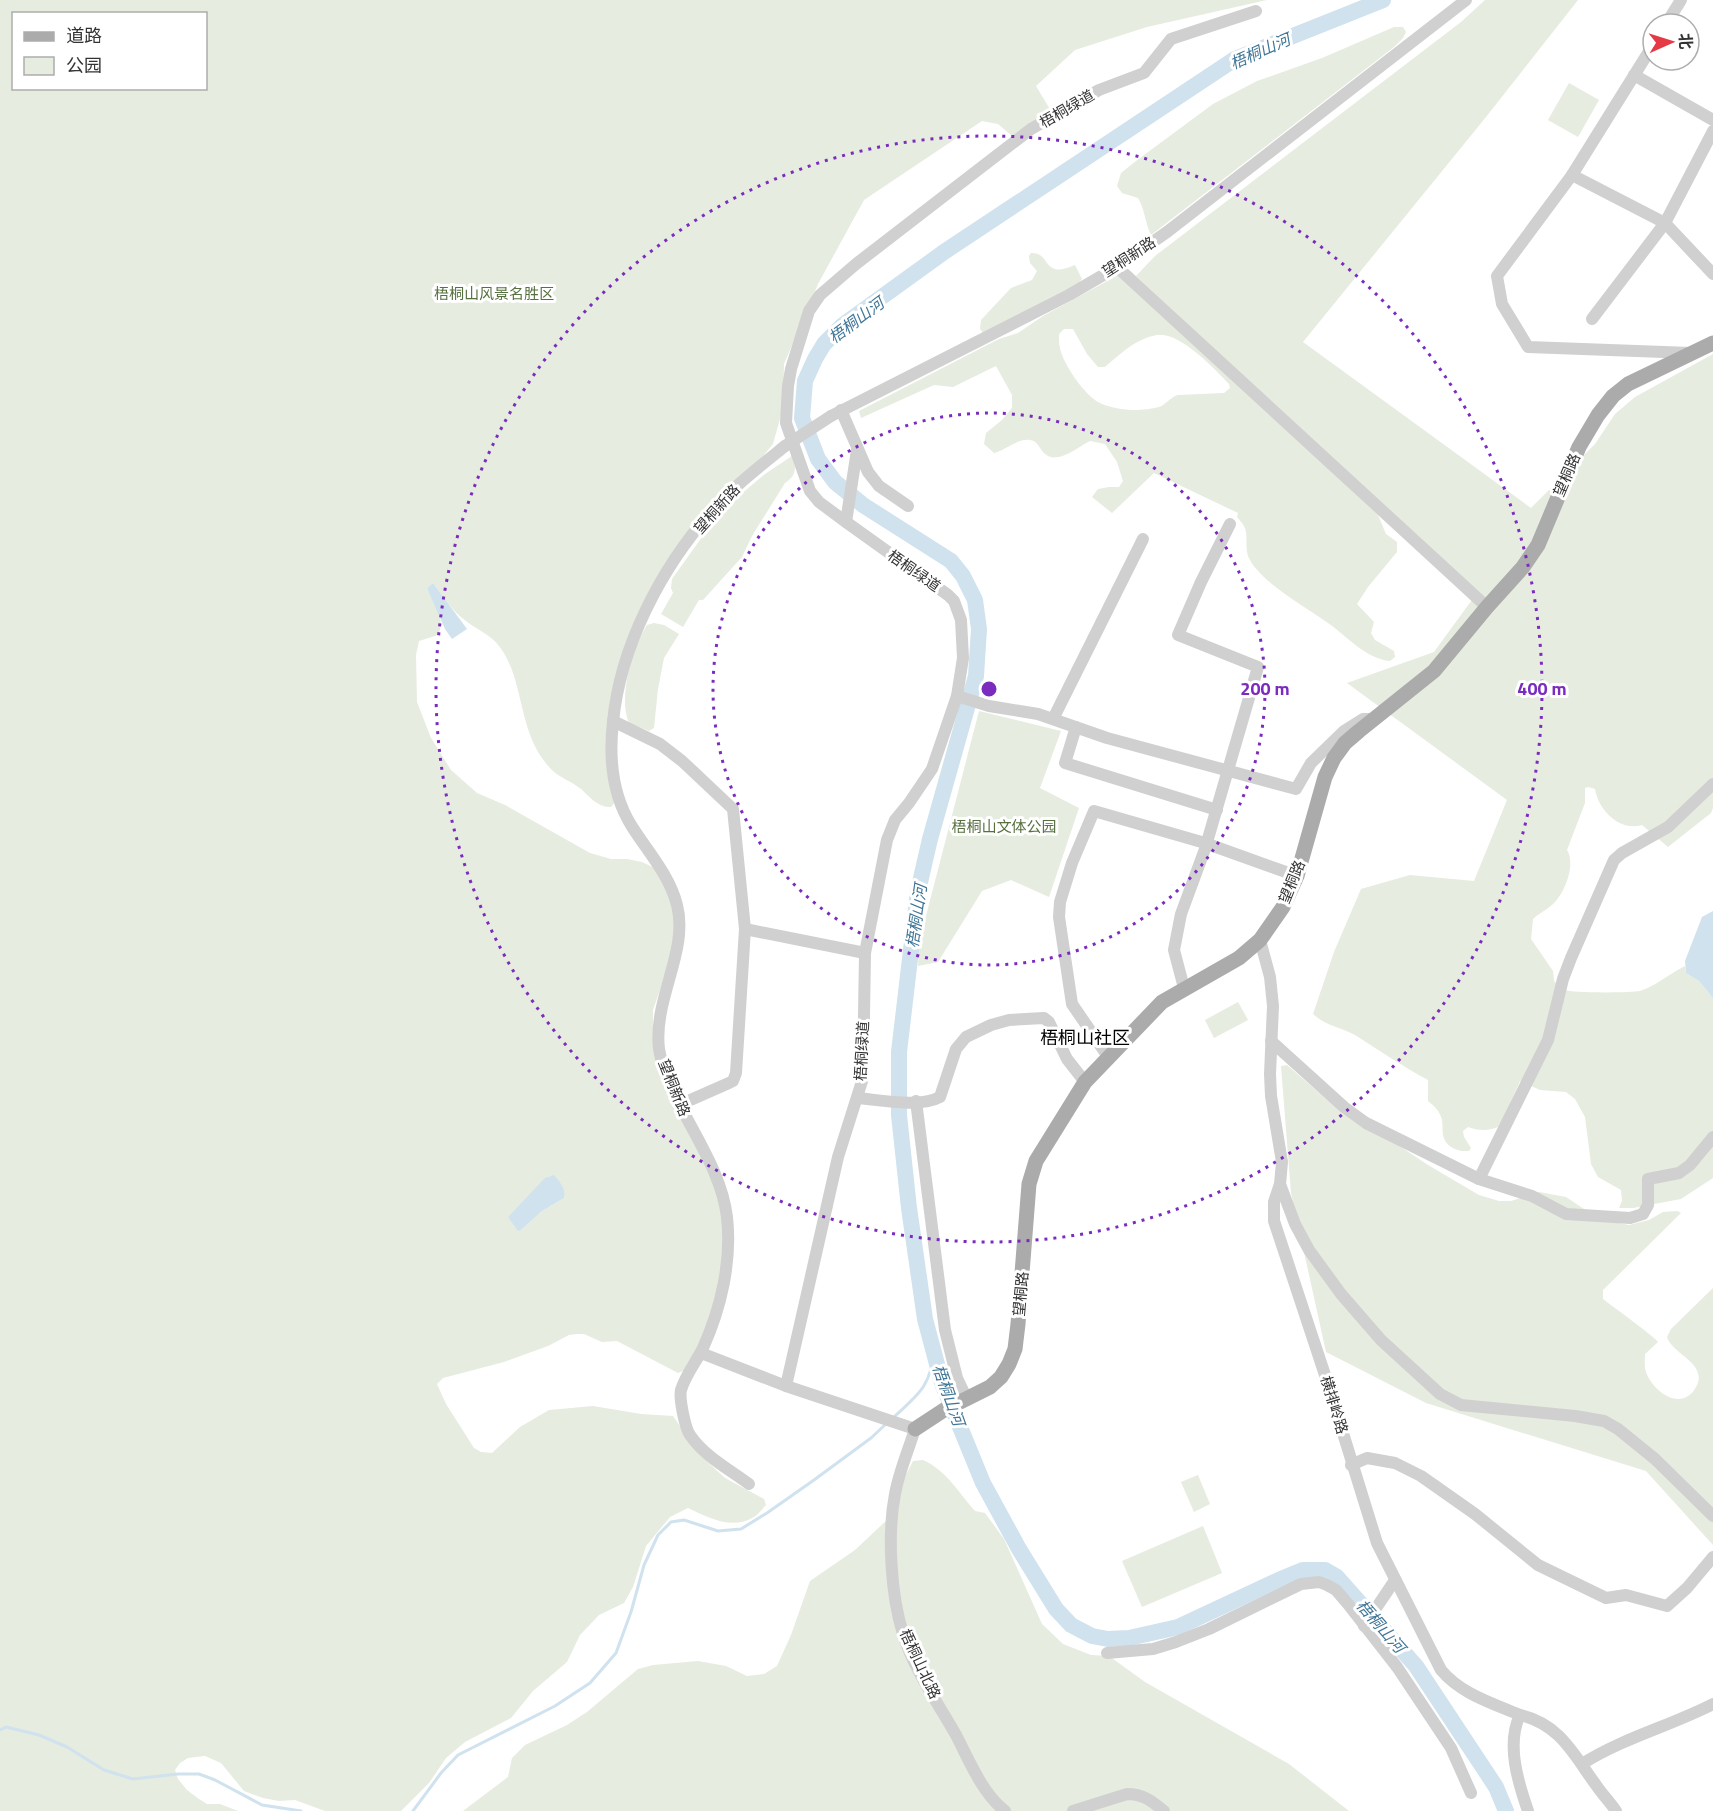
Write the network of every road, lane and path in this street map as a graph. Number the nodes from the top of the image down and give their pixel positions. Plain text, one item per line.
1 (1466, 0) edge
2 (1256, 11) dead end
3 (1641, 64) edge
4 (1634, 75) junction
5 (1713, 120) edge
6 (1713, 131) edge
7 (1572, 175) junction
8 (1665, 223) junction
9 (1117, 267) junction
10 (1713, 274) edge
11 (1592, 318) dead end
12 (1713, 342) edge
13 (1692, 354) junction
14 (836, 413) junction
15 (856, 455) junction
16 (908, 506) dead end
17 (847, 517) junction
18 (1230, 524) dead end
19 (1143, 539) dead end
20 (1487, 607) junction
21 (959, 697) junction
22 (1053, 719) junction
23 (1372, 719) junction
24 (613, 721) junction
25 (1076, 727) junction
26 (1228, 771) junction
27 (1713, 784) edge
28 (1217, 810) junction
29 (1207, 844) junction
30 (1297, 876) junction
31 (745, 929) junction
32 (1260, 940) junction
33 (865, 953) junction
34 (1184, 988) junction
35 (1271, 1041) junction
36 (1110, 1058) junction
37 (1085, 1082) junction
38 (857, 1098) junction
39 (913, 1102) junction
40 (679, 1105) junction
41 (1713, 1137) edge
42 (1479, 1179) junction
43 (1280, 1185) junction
44 (701, 1353) junction
45 (786, 1386) junction
46 (967, 1399) junction
47 (910, 1427) junction
48 (1351, 1465) junction
49 (748, 1484) dead end
50 (1713, 1516) edge
51 (1713, 1557) edge
52 (1395, 1580) junction
53 (1364, 1626) junction
54 (1107, 1653) dead end
55 (1713, 1704) edge
56 (1520, 1715) junction
57 (1582, 1764) junction
58 (1471, 1793) dead end
59 (1005, 1811) edge
60 (1073, 1811) edge
61 (1164, 1811) edge
62 (1528, 1811) edge
63 (1616, 1811) edge

1 - 9 street, 望桐新路
2 - 17 street, 梧桐绿道
3 - 4 street
4 - 5 street
4 - 7 street
6 - 8 street
7 - 8 street
7 - 13 street
8 - 10 street
8 - 11 street
9 - 14 street, 望桐新路
9 - 20 street
12 - 13 main road, 望桐路
13 - 20 main road, 望桐路
14 - 15 street
14 - 24 street, 望桐新路, bridge
15 - 16 street
15 - 17 street
17 - 21 street, 梧桐绿道
18 - 26 street
19 - 22 street
20 - 23 main road, 望桐路
21 - 22 street
21 - 33 street, 梧桐绿道
22 - 25 street
23 - 26 street
23 - 30 main road, 望桐路
24 - 31 street
24 - 40 street, 望桐新路
25 - 26 street
25 - 28 street
26 - 28 street
27 - 42 street
28 - 29 street
29 - 30 street
29 - 34 street
29 - 36 street
30 - 32 main road, 望桐路
31 - 33 street
31 - 40 street
32 - 34 main road, 望桐路
32 - 35 street, 横排岭路
33 - 38 street, 梧桐绿道
34 - 36 main road, 望桐路
35 - 42 street
35 - 43 street, 横排岭路
36 - 37 main road, 望桐路
37 - 39 street
37 - 46 main road, 望桐路
38 - 39 street
38 - 45 street, 梧桐绿道
39 - 46 street
40 - 44 street, 望桐新路
41 - 42 street
43 - 48 street, 横排岭路
43 - 50 street
44 - 45 street
44 - 49 street, 望桐新路
45 - 47 street
46 - 47 main road, 望桐路
47 - 59 street, 梧桐山北路
48 - 51 street
48 - 52 street, 横排岭路
52 - 53 street
52 - 56 street, 横排岭路
53 - 54 street
53 - 58 street
55 - 57 street
56 - 57 street, 横排岭路
56 - 62 street
57 - 63 street, 横排岭路
60 - 61 street

